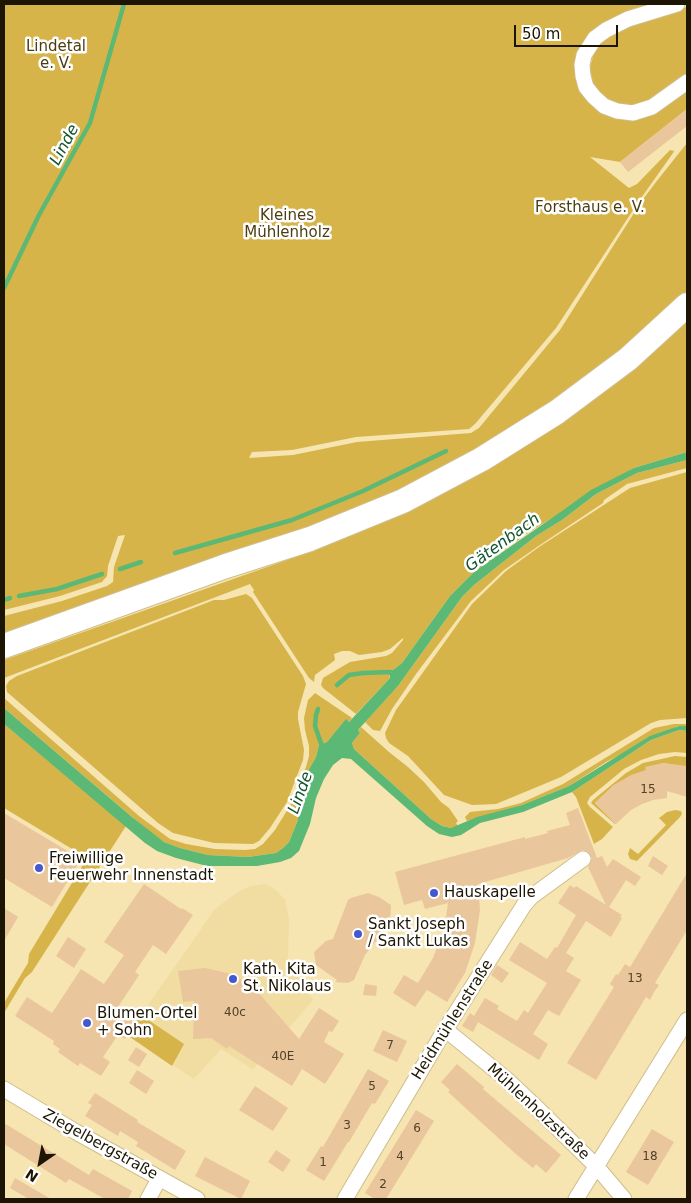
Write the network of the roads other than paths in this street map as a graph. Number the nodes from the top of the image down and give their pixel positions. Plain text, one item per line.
1 (677, 4) edge
2 (687, 82) edge
3 (687, 305) edge
4 (4, 646) edge
5 (582, 859) dead end
6 (687, 1020) edge
7 (446, 1030) junction
8 (4, 1089) edge
9 (596, 1166) junction
10 (159, 1179) junction
11 (148, 1199) edge
12 (197, 1199) edge
13 (345, 1199) edge
14 (576, 1199) edge
15 (624, 1199) edge

1 - 2 street
3 - 4 main road
5 - 7 street, Heidmühlenstraße
6 - 9 street
7 - 9 street, Mühlenholzstraße
7 - 13 street, Heidmühlenstraße
8 - 10 street, Ziegelbergstraße
9 - 14 street
9 - 15 street, Mühlenholzstraße
10 - 11 street
10 - 12 street, Ziegelbergstraße

